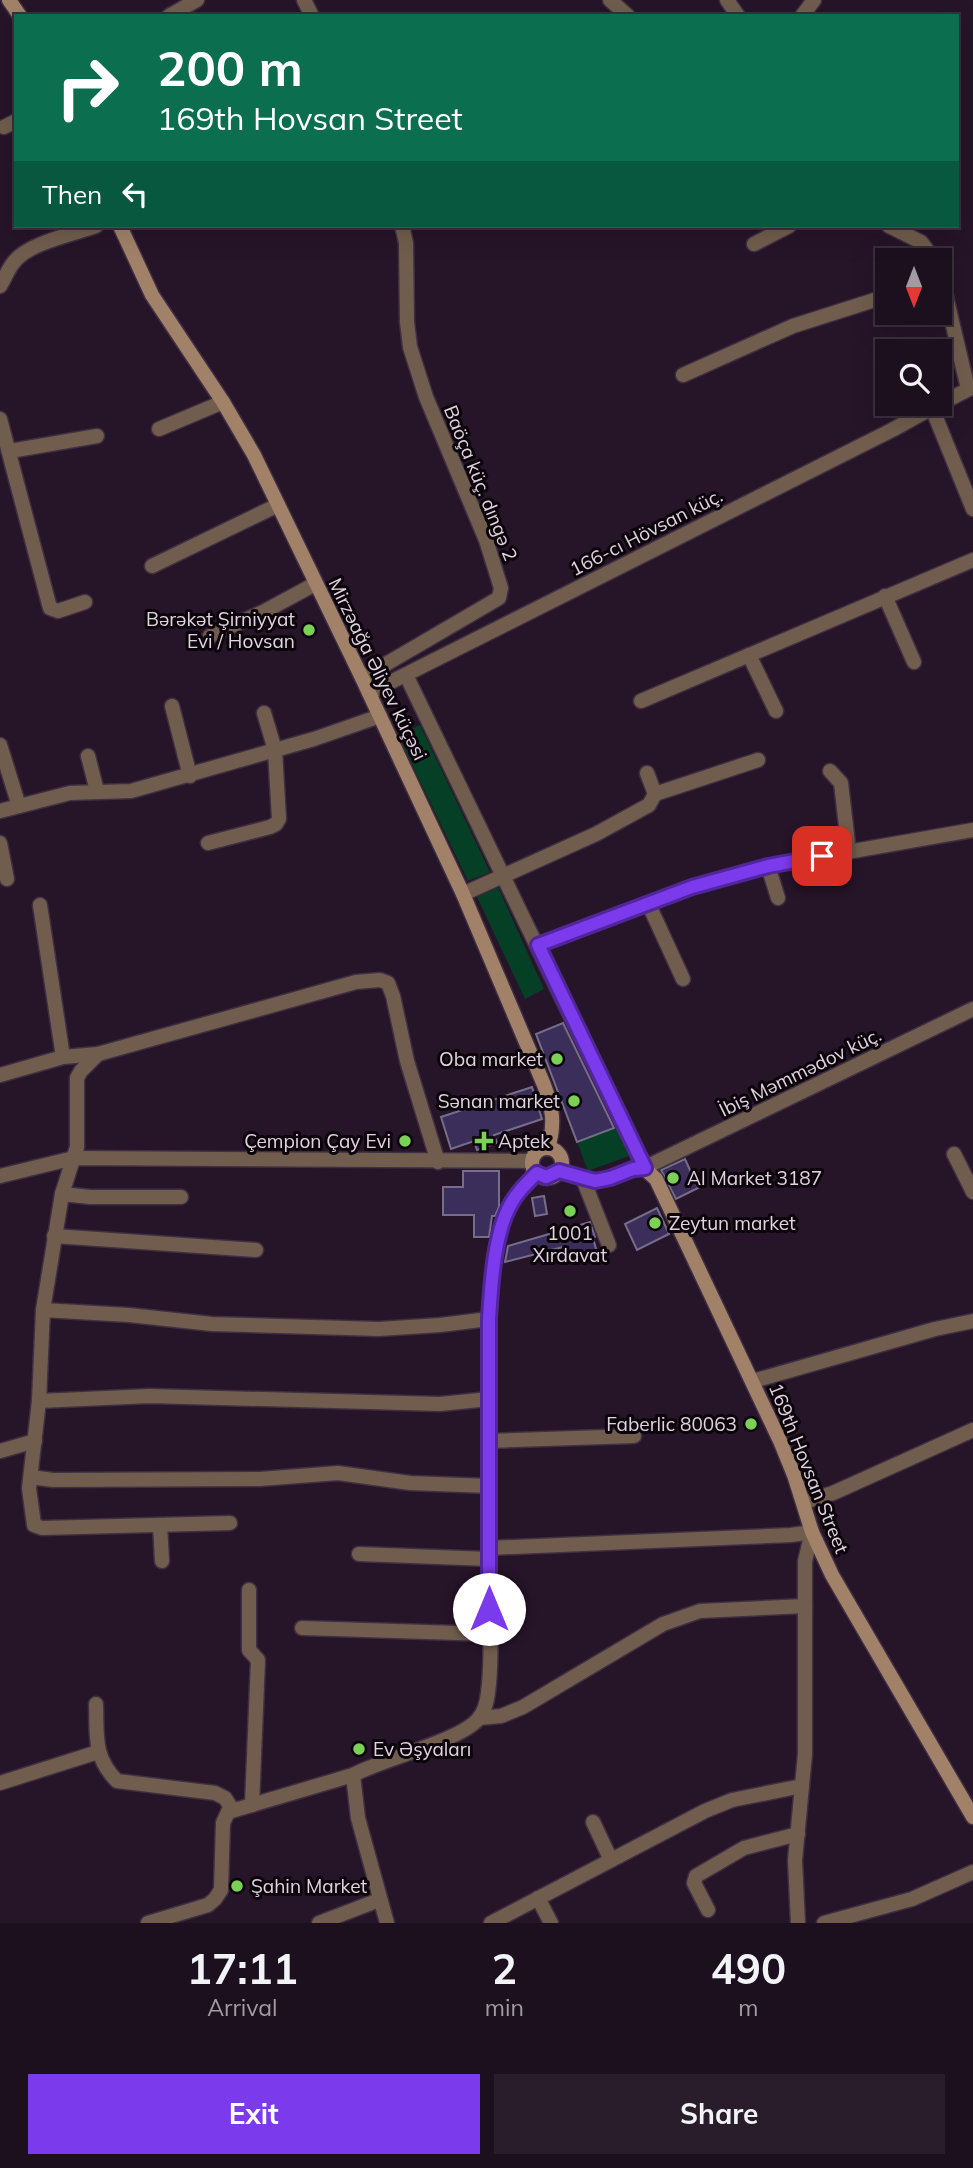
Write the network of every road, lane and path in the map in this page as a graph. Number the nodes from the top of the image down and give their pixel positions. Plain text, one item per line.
1 (197, 0) edge
2 (610, 0) edge
3 (172, 14) edge
4 (626, 14) edge
5 (90, 228) edge
6 (121, 228) edge
7 (402, 228) edge
8 (785, 228) edge
9 (893, 228) edge
10 (754, 244) dead end
11 (925, 248) edge
12 (0, 286) edge
13 (875, 300) edge
14 (952, 316) edge
15 (683, 375) dead end
16 (971, 388) edge
17 (952, 398) edge
18 (223, 402) junction
19 (917, 416) edge
20 (941, 416) edge
21 (0, 422) edge
22 (159, 429) dead end
23 (97, 436) dead end
24 (10, 452) junction
25 (278, 505) junction
26 (973, 509) edge
27 (973, 560) edge
28 (152, 566) dead end
29 (315, 584) junction
30 (885, 596) junction
31 (85, 602) dead end
32 (210, 636) dead end
33 (749, 655) junction
34 (914, 662) dead end
35 (406, 675) junction
36 (362, 678) junction
37 (369, 693) junction
38 (641, 701) dead end
39 (172, 706) dead end
40 (776, 711) dead end
41 (264, 713) dead end
42 (380, 716) junction
43 (0, 745) edge
44 (275, 750) junction
45 (88, 756) dead end
46 (758, 760) dead end
47 (830, 771) dead end
48 (647, 773) dead end
49 (190, 776) junction
50 (97, 792) junction
51 (655, 794) junction
52 (19, 806) junction
53 (0, 811) edge
54 (973, 830) edge
55 (0, 843) edge
56 (208, 843) dead end
57 (849, 852) junction
58 (768, 866) junction
59 (504, 877) junction
60 (7, 879) dead end
61 (463, 894) junction
62 (778, 898) dead end
63 (648, 903) junction
64 (40, 905) dead end
65 (538, 945) junction
66 (683, 979) dead end
67 (973, 1009) edge
68 (98, 1054) junction
69 (62, 1057) junction
70 (0, 1075) edge
71 (548, 1148) junction
72 (954, 1154) dead end
73 (74, 1158) junction
74 (438, 1162) junction
75 (535, 1167) junction
76 (645, 1168) junction
77 (559, 1171) junction
78 (0, 1176) edge
79 (583, 1179) junction
80 (973, 1192) edge
81 (62, 1194) junction
82 (181, 1197) dead end
83 (54, 1236) junction
84 (609, 1245) dead end
85 (256, 1250) dead end
86 (43, 1310) junction
87 (489, 1319) junction
88 (973, 1321) edge
89 (753, 1381) junction
90 (489, 1399) junction
91 (39, 1401) junction
92 (973, 1430) edge
93 (634, 1436) dead end
94 (36, 1441) junction
95 (489, 1441) junction
96 (0, 1451) edge
97 (31, 1477) junction
98 (489, 1486) junction
99 (804, 1502) junction
100 (230, 1524) dead end
101 (160, 1525) junction
102 (812, 1532) junction
103 (359, 1554) dead end
104 (489, 1554) junction
105 (162, 1561) dead end
106 (249, 1590) dead end
107 (805, 1606) junction
108 (302, 1628) dead end
109 (489, 1634) junction
110 (96, 1704) dead end
111 (479, 1718) junction
112 (98, 1752) junction
113 (353, 1775) junction
114 (0, 1783) edge
115 (802, 1786) junction
116 (252, 1805) junction
117 (232, 1809) junction
118 (973, 1817) edge
119 (593, 1822) dead end
120 (798, 1834) junction
121 (611, 1860) junction
122 (973, 1872) edge
123 (538, 1898) junction
124 (379, 1900) junction
125 (708, 1909) dead end
126 (148, 1923) edge
127 (319, 1923) edge
128 (387, 1923) edge
129 (491, 1923) edge
130 (551, 1923) edge
131 (798, 1923) edge
132 (824, 1923) edge

1 - 3 street
2 - 4 street
5 - 12 street
6 - 18 street, Mirzəağa Əliyev küçəsi
7 - 36 street, Baöça küç. dıngə 2
8 - 10 street
9 - 11 street
13 - 15 street
14 - 16 street
16 - 17 street, 166-cı Hövsan küç.
18 - 22 street
18 - 25 street, Mirzəağa Əliyev küçəsi
19 - 35 street, 166-cı Hövsan küç.
20 - 26 street
21 - 24 street
23 - 24 street
24 - 31 street
25 - 28 street
25 - 29 street, Mirzəağa Əliyev küçəsi
27 - 30 street
29 - 32 street
29 - 36 street, Mirzəağa Əliyev küçəsi
30 - 33 street
30 - 34 street
33 - 38 street
33 - 40 street
35 - 37 street, 166-cı Hövsan küç.
35 - 59 street
36 - 37 street, Mirzəağa Əliyev küçəsi
37 - 42 street, Mirzəağa Əliyev küçəsi
39 - 49 street
41 - 44 street
42 - 44 street
42 - 61 street, Mirzəağa Əliyev küçəsi
43 - 52 street
44 - 49 street
44 - 56 street
45 - 50 street
46 - 51 street
47 - 57 street
48 - 51 street
49 - 50 street
50 - 52 street
51 - 59 street
52 - 53 street
54 - 57 street
55 - 60 street
57 - 58 street
58 - 62 street
58 - 63 street
59 - 61 street
59 - 65 street
61 - 71 street, Mirzəağa Əliyev küçəsi
63 - 65 street
63 - 66 street
64 - 69 street
65 - 76 street
67 - 76 street, İbiş Məmmədov küç.
68 - 69 street
68 - 73 street
68 - 74 street
69 - 70 street
71 - 75 street
71 - 77 street
72 - 80 street
73 - 74 street
73 - 78 street
73 - 81 street
74 - 75 street
75 - 77 street
75 - 87 street
76 - 79 street
76 - 89 street, 169th Hovsan Street
77 - 79 street
79 - 84 street
81 - 82 street
81 - 83 street
83 - 85 street
83 - 86 street
86 - 87 street
86 - 91 street
87 - 90 street
88 - 89 street
89 - 99 street, 169th Hovsan Street
90 - 91 street
90 - 95 street
91 - 94 street
92 - 99 street
93 - 95 street
94 - 96 street
94 - 97 street
95 - 98 street
97 - 98 street
97 - 101 street
98 - 104 street
99 - 102 street, 169th Hovsan Street
100 - 101 street
101 - 105 street
102 - 104 street
102 - 107 street
102 - 118 street, 169th Hovsan Street
103 - 104 street
104 - 109 street
106 - 116 street
107 - 111 street
107 - 115 street
108 - 109 street
109 - 111 street
110 - 112 street
111 - 113 street
112 - 114 street
112 - 117 street
113 - 116 street
113 - 124 street
115 - 120 street
115 - 121 street
116 - 117 street
117 - 126 street
119 - 121 street
120 - 125 street
120 - 131 street
121 - 123 street
122 - 132 street
123 - 129 street
123 - 130 street
124 - 127 street
124 - 128 street

